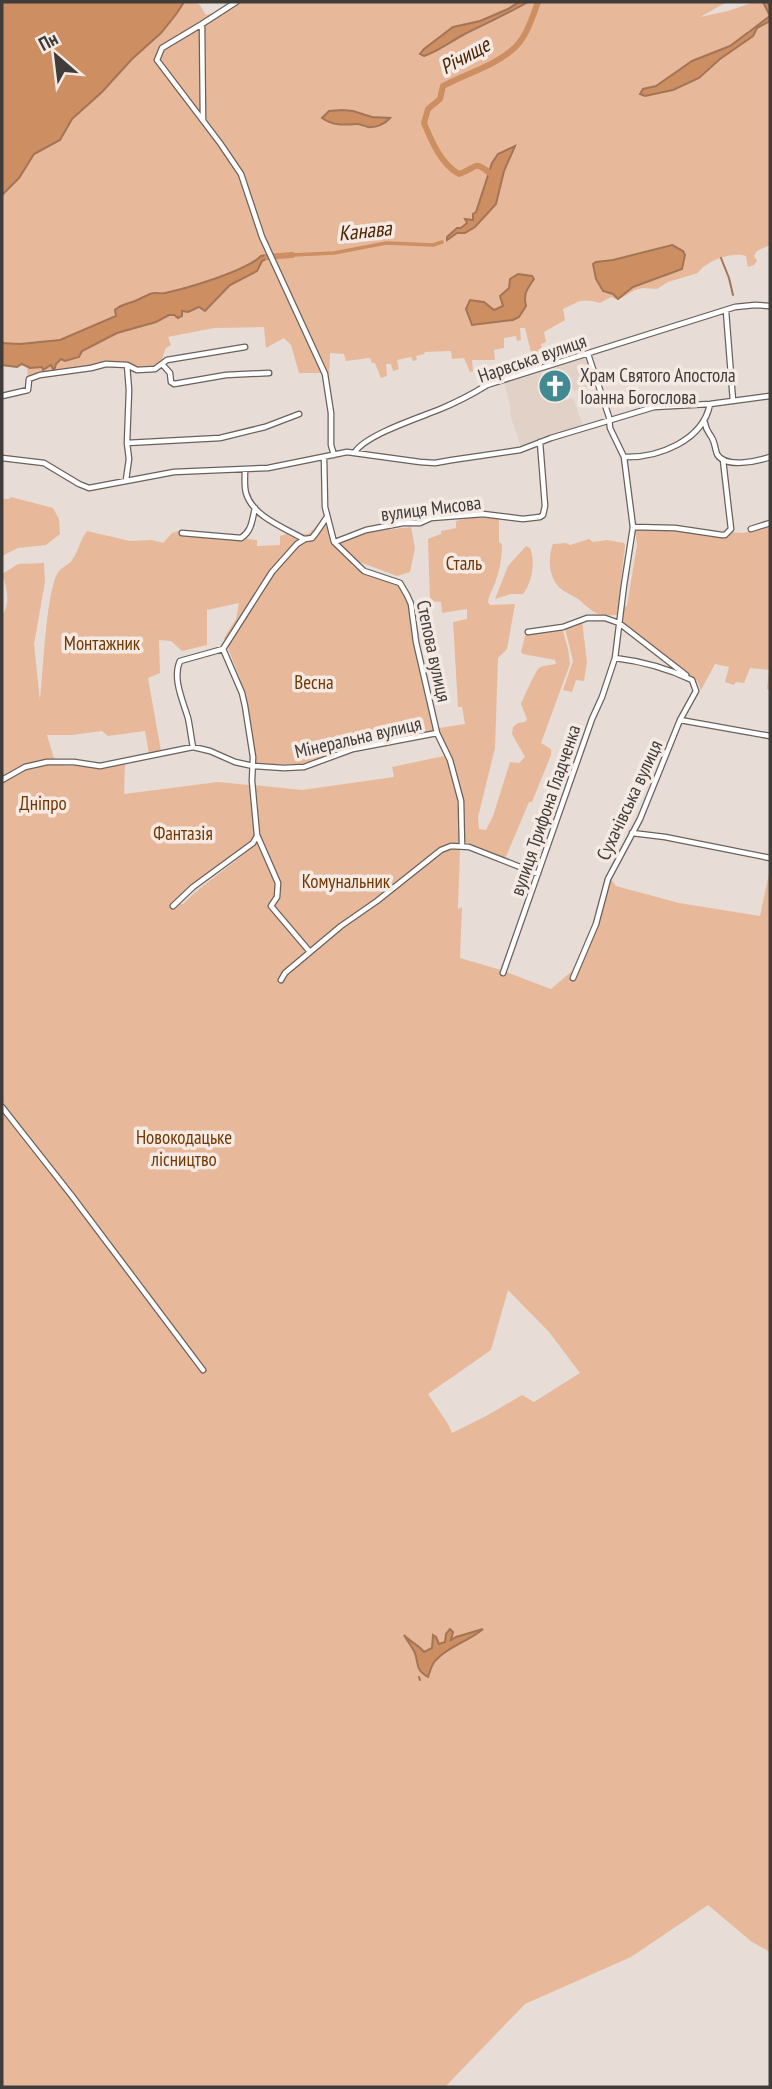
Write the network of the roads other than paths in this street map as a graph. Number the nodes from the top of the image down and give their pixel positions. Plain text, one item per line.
1 (236, 2) edge
2 (202, 24) junction
3 (203, 121) junction
4 (770, 306) edge
5 (726, 311) junction
6 (245, 347) dead end
7 (588, 354) junction
8 (162, 364) junction
9 (127, 365) junction
10 (269, 373) dead end
11 (2, 396) edge
12 (770, 396) edge
13 (733, 401) junction
14 (710, 404) junction
15 (299, 414) dead end
16 (609, 422) junction
17 (705, 422) junction
18 (540, 442) junction
19 (127, 443) junction
20 (355, 452) junction
21 (334, 455) junction
22 (324, 457) junction
23 (624, 457) junction
24 (770, 457) edge
25 (2, 458) edge
26 (723, 460) junction
27 (245, 470) junction
28 (126, 480) junction
29 (256, 508) junction
30 (327, 517) junction
31 (770, 523) edge
32 (633, 527) junction
33 (751, 529) dead end
34 (182, 533) dead end
35 (305, 539) junction
36 (334, 542) junction
37 (619, 623) junction
38 (528, 632) dead end
39 (223, 649) junction
40 (615, 658) junction
41 (692, 680) junction
42 (680, 720) junction
43 (437, 733) junction
44 (770, 736) edge
45 (193, 747) junction
46 (253, 766) junction
47 (2, 780) edge
48 (632, 833) junction
49 (257, 835) junction
50 (462, 846) junction
51 (770, 858) edge
52 (538, 874) junction
53 (173, 906) dead end
54 (310, 952) junction
55 (503, 973) dead end
56 (573, 978) dead end
57 (281, 980) dead end
58 (2, 1107) edge
59 (203, 1370) dead end

1 - 2 street
2 - 3 street
2 - 3 street
3 - 21 street
4 - 5 street, Нарвська вулиця
5 - 7 street, Нарвська вулиця
5 - 13 street
6 - 8 street
7 - 16 street, вулиця Трифона Гладченка
7 - 20 street, Нарвська вулиця
8 - 9 street
8 - 10 street
9 - 11 street
9 - 19 street
12 - 13 street
13 - 14 street
14 - 16 street
14 - 17 street
15 - 19 street
16 - 18 street
16 - 23 street, вулиця Трифона Гладченка
17 - 23 street
17 - 26 street
18 - 20 street
18 - 36 street, вулиця Мисова
19 - 28 street
20 - 21 street
21 - 22 street
22 - 27 street
22 - 30 street
23 - 32 street, вулиця Трифона Гладченка
24 - 26 street
25 - 28 street
26 - 32 street
27 - 28 street
27 - 29 street
29 - 34 street
29 - 35 street
30 - 35 street
30 - 36 street
31 - 33 street
32 - 37 street, вулиця Трифона Гладченка
35 - 39 street
36 - 43 street, Степова вулиця
37 - 38 street
37 - 40 street, вулиця Трифона Гладченка
37 - 41 street
39 - 45 street
39 - 46 street
40 - 41 street
40 - 52 street, вулиця Трифона Гладченка
41 - 42 street
42 - 44 street
42 - 48 street, Сухачівська вулиця
43 - 46 street, Мінеральна вулиця
43 - 50 street, Степова вулиця
45 - 46 street, Мінеральна вулиця
45 - 47 street
46 - 49 street
48 - 51 street
48 - 56 street, Сухачівська вулиця
49 - 53 street
49 - 54 street
50 - 52 street
50 - 54 street
52 - 55 street, вулиця Трифона Гладченка
54 - 57 street
58 - 59 street

